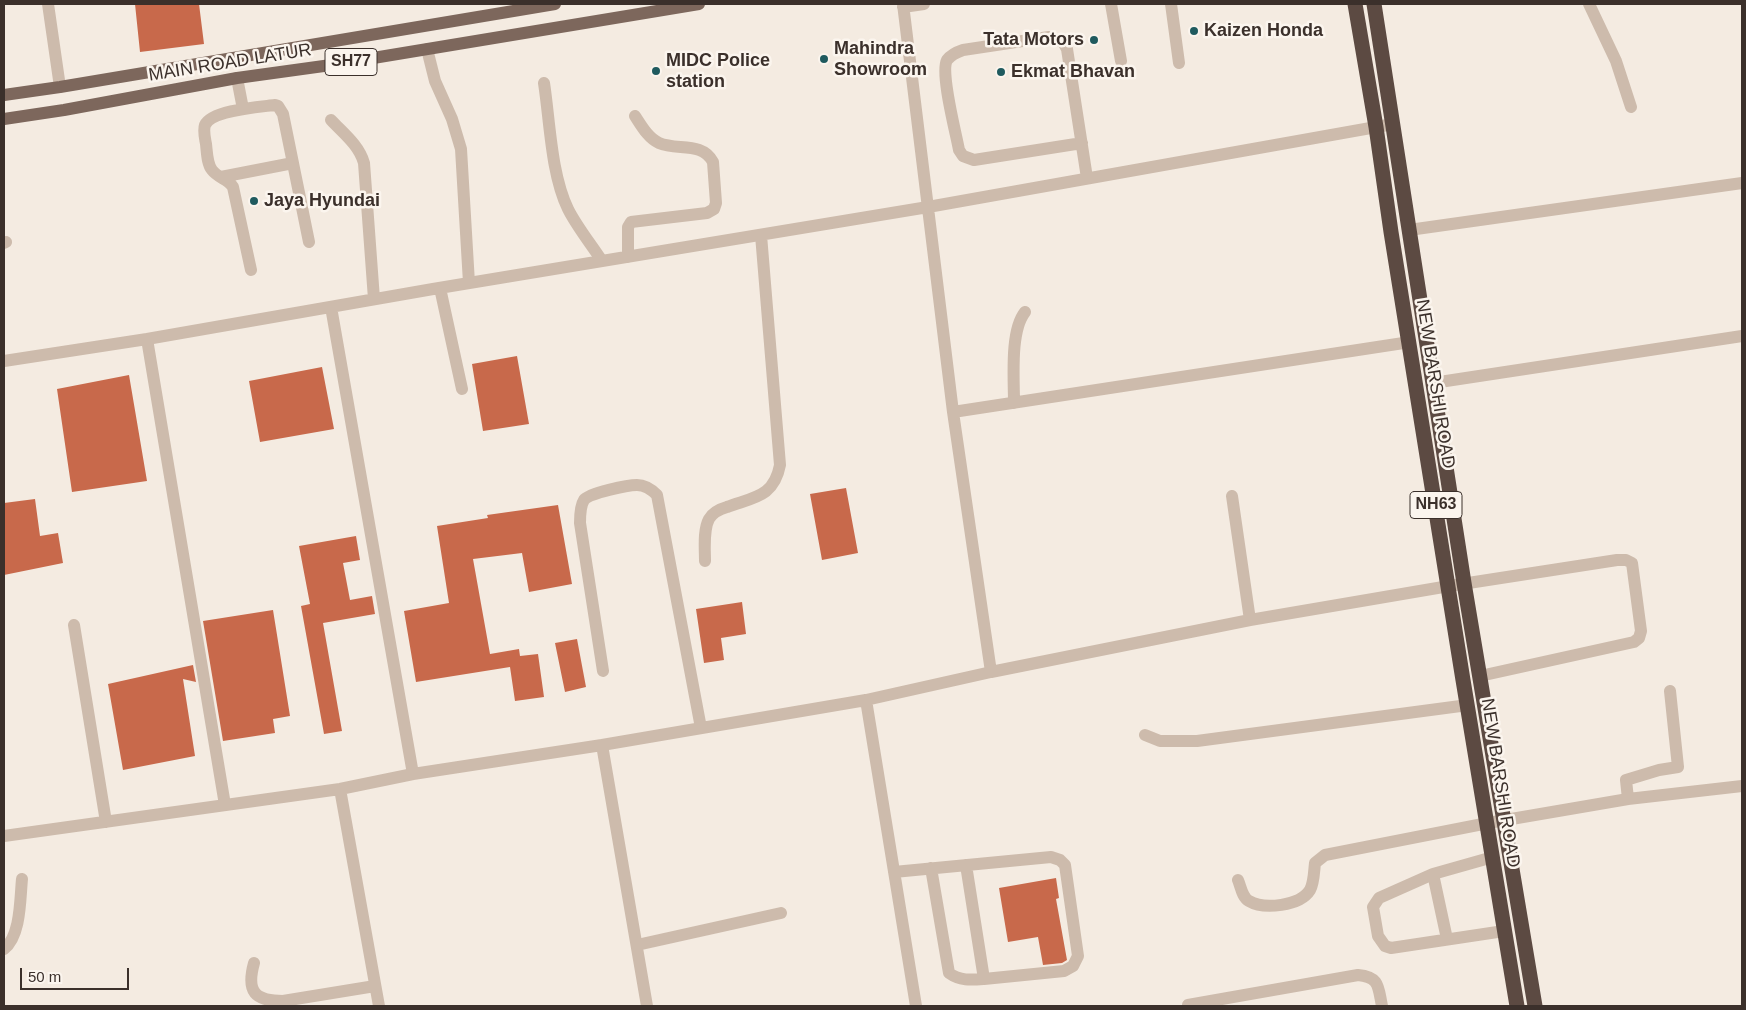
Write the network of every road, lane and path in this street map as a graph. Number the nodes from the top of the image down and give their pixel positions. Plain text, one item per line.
1 (48, 4) edge
2 (555, 4) edge
3 (699, 4) edge
4 (924, 4) edge
5 (1111, 4) edge
6 (1170, 4) edge
7 (1355, 4) edge
8 (1374, 4) edge
9 (1590, 4) edge
10 (903, 6) edge
11 (427, 49) junction
12 (1121, 61) dead end
13 (1179, 63) dead end
14 (237, 78) junction
15 (544, 83) dead end
16 (60, 87) junction
17 (4, 95) edge
18 (1631, 107) dead end
19 (243, 109) junction
20 (635, 116) dead end
21 (4, 118) edge
22 (331, 120) dead end
23 (1393, 124) junction
24 (1376, 127) junction
25 (1082, 144) junction
26 (293, 163) junction
27 (221, 177) junction
28 (1087, 178) junction
29 (1742, 182) edge
30 (928, 207) junction
31 (1409, 230) junction
32 (761, 235) junction
33 (308, 242) dead end
34 (628, 257) junction
35 (602, 261) junction
36 (251, 270) dead end
37 (469, 283) junction
38 (440, 288) junction
39 (374, 299) junction
40 (331, 307) junction
41 (1025, 312) dead end
42 (1742, 336) edge
43 (147, 339) junction
44 (1410, 342) junction
45 (4, 361) edge
46 (1433, 383) junction
47 (462, 389) dead end
48 (1014, 403) junction
49 (953, 412) junction
50 (1232, 496) dead end
51 (705, 561) dead end
52 (1464, 583) junction
53 (1449, 586) junction
54 (1250, 620) junction
55 (74, 625) dead end
56 (603, 671) dead end
57 (991, 672) junction
58 (1480, 676) junction
59 (1670, 691) dead end
60 (866, 700) junction
61 (1468, 705) junction
62 (701, 728) junction
63 (1145, 735) dead end
64 (602, 745) junction
65 (413, 774) junction
66 (1742, 786) edge
67 (340, 789) junction
68 (1628, 799) junction
69 (225, 805) junction
70 (1504, 820) junction
71 (106, 822) junction
72 (1488, 823) junction
73 (4, 836) edge
74 (1493, 857) junction
75 (966, 865) junction
76 (931, 868) junction
77 (894, 872) junction
78 (1433, 874) junction
79 (22, 879) dead end
80 (1238, 880) dead end
81 (781, 914) dead end
82 (1504, 931) junction
83 (1448, 939) junction
84 (637, 945) junction
85 (4, 949) edge
86 (254, 963) dead end
87 (984, 979) junction
88 (375, 986) junction
89 (379, 1006) edge
90 (647, 1006) edge
91 (916, 1006) edge
92 (1185, 1006) edge
93 (1382, 1006) edge
94 (1517, 1006) edge
95 (1535, 1006) edge

1 - 16 street
2 - 16 main road, MAIN ROAD LATUR / SH77
3 - 11 main road, MAIN ROAD LATUR / SH77
4 - 10 street
5 - 12 street
6 - 13 street
7 - 24 highway, NEW BARSHI ROAD / NH63
8 - 23 highway, NEW BARSHI ROAD / NH63
9 - 18 street
10 - 30 street
11 - 14 main road, MAIN ROAD LATUR / SH77
11 - 37 street
14 - 19 street
14 - 21 main road, MAIN ROAD LATUR / SH77
15 - 35 street
16 - 17 main road, MAIN ROAD LATUR / SH77
19 - 26 street
19 - 27 street
20 - 34 street
22 - 39 street
23 - 24 street
23 - 31 highway, NEW BARSHI ROAD / NH63
24 - 28 street
24 - 44 highway, NEW BARSHI ROAD / NH63
25 - 25 street
25 - 28 street
26 - 27 street
26 - 33 street
27 - 36 street
28 - 30 street
29 - 31 street
30 - 32 street
30 - 49 street
31 - 46 highway, NEW BARSHI ROAD / NH63
32 - 34 street
32 - 51 street
34 - 35 street
35 - 37 street
37 - 38 street
38 - 39 street
38 - 47 street
39 - 40 street
40 - 43 street
40 - 65 street
41 - 48 street
42 - 46 street
43 - 45 street
43 - 69 street
44 - 48 street
44 - 53 highway, NEW BARSHI ROAD / NH63
46 - 52 highway, NEW BARSHI ROAD / NH63
48 - 49 street
49 - 57 street
50 - 54 street
52 - 53 street
52 - 58 highway, NEW BARSHI ROAD / NH63
52 - 58 street
53 - 54 street
53 - 61 highway, NEW BARSHI ROAD / NH63
54 - 57 street
55 - 71 street
56 - 62 street
57 - 60 street
58 - 70 highway, NEW BARSHI ROAD / NH63
59 - 68 street
60 - 62 street
60 - 77 street
61 - 63 street
61 - 72 highway, NEW BARSHI ROAD / NH63
62 - 64 street
64 - 65 street
64 - 84 street
65 - 67 street
66 - 68 street
67 - 69 street
67 - 88 street
68 - 70 street
69 - 71 street
70 - 72 street
70 - 95 highway, NEW BARSHI ROAD / NH63
71 - 73 street
72 - 74 highway, NEW BARSHI ROAD / NH63
72 - 80 street
74 - 78 street
74 - 82 highway, NEW BARSHI ROAD / NH63
75 - 76 street
75 - 87 street
75 - 87 street
76 - 77 street
76 - 87 street
77 - 91 street
78 - 83 street
78 - 83 street
79 - 85 street
81 - 84 street
82 - 83 street
82 - 94 highway, NEW BARSHI ROAD / NH63
84 - 90 street
86 - 88 street
88 - 89 street
92 - 93 street

